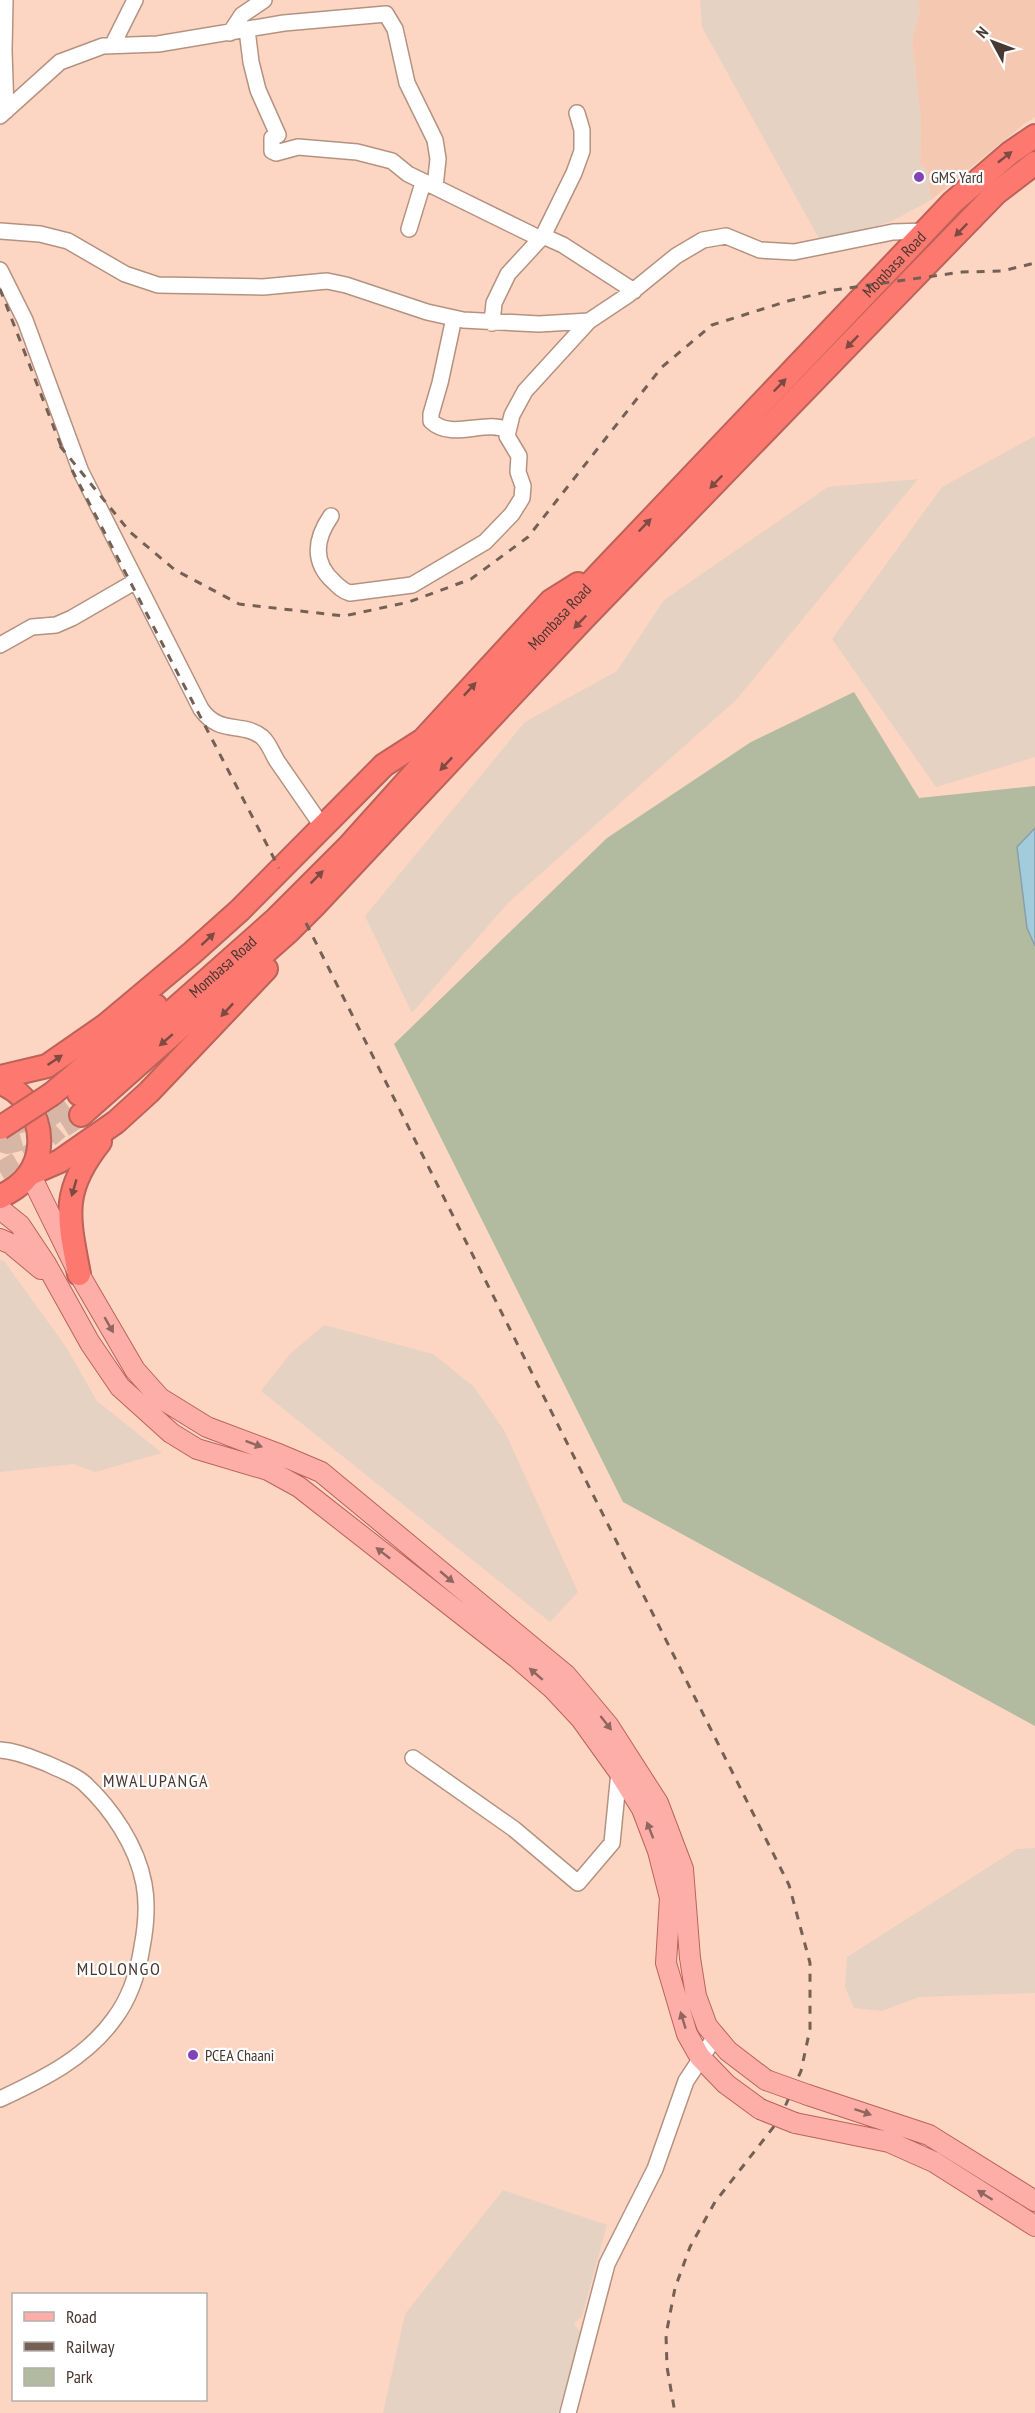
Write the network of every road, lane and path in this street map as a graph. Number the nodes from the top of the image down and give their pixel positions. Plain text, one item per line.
1 (5, 0) edge
2 (135, 0) edge
3 (264, 0) edge
4 (247, 30) junction
5 (230, 33) junction
6 (113, 44) junction
7 (3, 113) edge
8 (577, 113) dead end
9 (1035, 136) edge
10 (1035, 163) edge
11 (429, 185) junction
12 (409, 229) dead end
13 (0, 231) edge
14 (927, 231) junction
15 (542, 238) junction
16 (0, 270) edge
17 (634, 291) junction
18 (454, 318) junction
19 (589, 321) junction
20 (492, 323) junction
21 (508, 429) junction
22 (331, 516) dead end
23 (604, 568) junction
24 (136, 582) junction
25 (0, 645) edge
26 (423, 740) junction
27 (322, 826) junction
28 (288, 932) junction
29 (0, 1077) edge
30 (0, 1083) edge
31 (116, 1122) junction
32 (0, 1128) edge
33 (30, 1174) junction
34 (0, 1197) edge
35 (0, 1209) edge
36 (0, 1239) edge
37 (79, 1274) junction
38 (55, 1280) junction
39 (0, 1750) edge
40 (413, 1758) dead end
41 (620, 1772) junction
42 (715, 2037) junction
43 (700, 2057) junction
44 (0, 2099) edge
45 (1035, 2201) edge
46 (1035, 2226) edge
47 (568, 2413) edge

1 - 7 street
2 - 6 street
3 - 5 street
4 - 5 street
4 - 11 street
4 - 11 street
5 - 6 street
6 - 7 street
8 - 15 street
14 -> 9 highway, Mombasa Road
10 -> 28 highway, Mombasa Road
11 - 12 street
11 - 15 street
13 - 18 street
14 - 17 street
23 -> 14 highway, Mombasa Road
15 - 17 street
15 - 20 street
16 - 24 street
17 - 19 street
18 - 20 street
18 - 21 street
19 - 20 street
19 - 21 street
21 - 22 street
26 -> 23 highway
28 -> 23 highway, Mombasa Road
24 - 25 street
24 - 27 street
26 - 27 highway
26 - 32 highway, bridge
29 -> 27 highway
28 -> 31 highway
30 - 33 highway
31 - 33 highway
31 -> 37 highway
33 - 34 highway
33 - 37 main road
35 - 38 main road
36 - 38 main road
37 -> 42 main road
41 -> 38 main road
39 - 44 street
40 - 41 street
43 -> 41 main road
42 - 43 street
42 -> 45 main road, bridge
46 -> 43 main road, bridge
43 - 47 street

